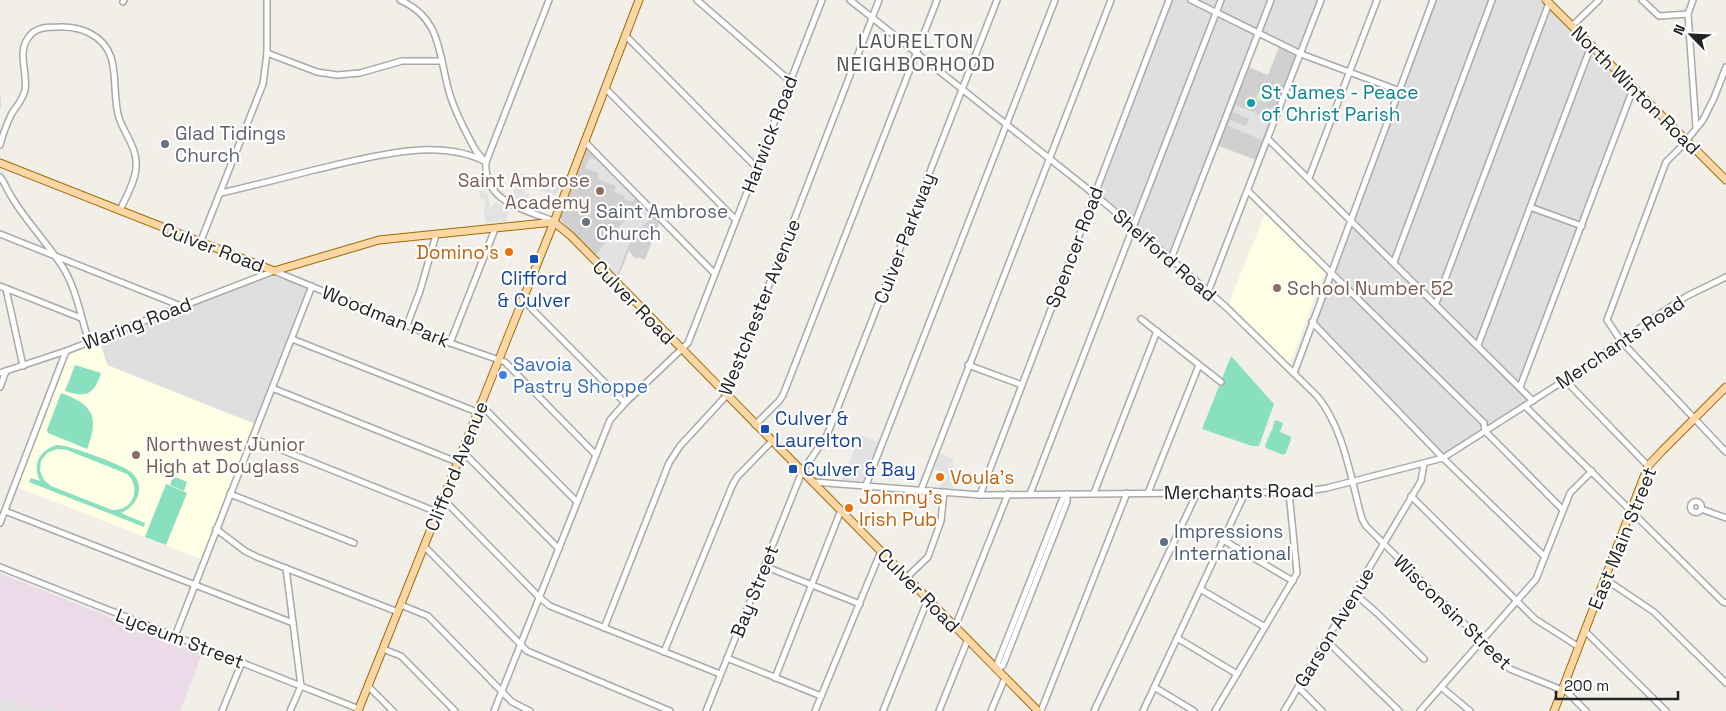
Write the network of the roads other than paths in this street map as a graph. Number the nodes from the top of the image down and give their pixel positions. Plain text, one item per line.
1 (267, 0) edge
2 (400, 0) edge
3 (549, 0) edge
4 (638, 0) edge
5 (697, 0) edge
6 (822, 0) edge
7 (850, 0) edge
8 (879, 0) edge
9 (937, 0) edge
10 (997, 0) edge
11 (1055, 0) edge
12 (1111, 0) edge
13 (1169, 0) edge
14 (1191, 0) edge
15 (1221, 0) edge
16 (1271, 0) edge
17 (1321, 0) edge
18 (1377, 0) edge
19 (1433, 0) edge
20 (1492, 0) edge
21 (1599, 0) edge
22 (1642, 0) edge
23 (1693, 0) edge
24 (1547, 2) edge
25 (1217, 12) junction
26 (1688, 14) junction
27 (872, 18) junction
28 (1572, 26) junction
29 (1259, 33) junction
30 (626, 35) junction
31 (1591, 46) junction
32 (267, 53) junction
33 (916, 53) junction
34 (1301, 54) junction
35 (442, 62) junction
36 (1726, 67) edge
37 (1350, 72) junction
38 (790, 82) junction
39 (605, 88) junction
40 (962, 89) junction
41 (1633, 89) junction
42 (1400, 91) junction
43 (1006, 125) junction
44 (1696, 126) junction
45 (1268, 139) junction
46 (584, 141) junction
47 (1686, 141) junction
48 (0, 145) edge
49 (1049, 159) junction
50 (0, 162) edge
51 (486, 162) junction
52 (756, 167) junction
53 (0, 177) edge
54 (1309, 178) junction
55 (1726, 180) edge
56 (1248, 191) junction
57 (221, 193) junction
58 (1094, 194) junction
59 (1530, 207) junction
60 (120, 210) junction
61 (736, 220) junction
62 (1351, 220) junction
63 (554, 222) junction
64 (1582, 226) junction
65 (1133, 227) junction
66 (495, 229) junction
67 (0, 234) edge
68 (436, 234) junction
69 (200, 243) junction
70 (54, 255) junction
71 (1171, 259) junction
72 (1394, 262) junction
73 (274, 271) junction
74 (1332, 272) junction
75 (715, 274) junction
76 (1726, 277) edge
77 (0, 286) edge
78 (312, 286) junction
79 (6, 288) junction
80 (1208, 292) junction
81 (522, 298) junction
82 (1436, 303) junction
83 (182, 306) junction
84 (81, 318) junction
85 (1141, 319) dead end
86 (1312, 322) junction
87 (407, 325) junction
88 (1156, 331) junction
89 (292, 339) junction
90 (1621, 341) junction
91 (89, 342) junction
92 (450, 343) junction
93 (1478, 345) junction
94 (681, 350) junction
95 (66, 351) junction
96 (498, 359) junction
97 (968, 365) junction
98 (1199, 365) junction
99 (23, 366) junction
100 (3, 372) edge
101 (1294, 373) junction
102 (1565, 380) junction
103 (1221, 382) dead end
104 (1022, 385) junction
105 (0, 387) edge
106 (1520, 387) junction
107 (272, 388) junction
108 (1726, 388) edge
109 (726, 396) junction
110 (1533, 401) junction
111 (625, 403) junction
112 (480, 404) junction
113 (1525, 406) junction
114 (477, 412) junction
115 (1694, 418) junction
116 (755, 425) junction
117 (1485, 431) junction
118 (252, 438) junction
119 (772, 441) junction
120 (462, 451) junction
121 (1726, 452) edge
122 (596, 455) junction
123 (1443, 458) junction
124 (457, 462) junction
125 (1424, 464) junction
126 (1648, 466) junction
127 (1592, 471) junction
128 (802, 472) junction
129 (814, 482) junction
130 (1352, 482) junction
131 (866, 485) junction
132 (920, 490) junction
133 (944, 492) junction
134 (1289, 492) junction
135 (1094, 493) junction
136 (1127, 493) junction
137 (1148, 493) junction
138 (1197, 493) junction
139 (1246, 493) junction
140 (230, 494) junction
141 (1008, 494) junction
142 (1030, 494) junction
143 (1067, 494) junction
144 (980, 495) junction
145 (1411, 496) junction
146 (443, 499) junction
147 (578, 502) junction
148 (1701, 509) dead end
149 (5, 510) junction
150 (842, 510) junction
151 (1564, 510) junction
152 (1631, 511) junction
153 (437, 512) junction
154 (1726, 518) edge
155 (0, 523) edge
156 (216, 529) junction
157 (1223, 540) junction
158 (354, 543) dead end
159 (1383, 544) junction
160 (424, 546) junction
161 (559, 549) junction
162 (881, 551) junction
163 (1545, 557) junction
164 (764, 566) junction
165 (0, 567) edge
166 (286, 568) junction
167 (907, 577) junction
168 (1605, 579) junction
169 (1293, 581) junction
170 (195, 585) junction
171 (812, 585) junction
172 (1200, 589) junction
173 (1354, 593) junction
174 (539, 597) junction
175 (928, 599) junction
176 (1516, 600) junction
177 (1726, 603) edge
178 (860, 604) junction
179 (399, 608) junction
180 (293, 623) junction
181 (956, 627) junction
182 (1265, 627) junction
183 (604, 628) junction
184 (1585, 631) junction
185 (175, 636) junction
186 (1177, 638) junction
187 (968, 639) junction
188 (1326, 640) junction
189 (1481, 641) junction
190 (520, 646) junction
191 (1579, 647) junction
192 (383, 649) junction
193 (664, 652) junction
194 (727, 658) junction
195 (1424, 659) dead end
196 (242, 662) junction
197 (998, 670) junction
198 (720, 674) junction
199 (1237, 674) junction
200 (775, 678) junction
201 (1005, 678) junction
202 (1726, 683) edge
203 (301, 686) junction
204 (368, 686) junction
205 (1154, 687) junction
206 (1298, 687) junction
207 (1441, 687) junction
208 (1562, 690) junction
209 (501, 692) junction
210 (821, 696) junction
211 (359, 710) edge
212 (222, 711) edge
213 (290, 711) edge
214 (393, 711) edge
215 (455, 711) edge
216 (494, 711) edge
217 (530, 711) edge
218 (670, 711) edge
219 (706, 711) edge
220 (815, 711) edge
221 (883, 711) edge
222 (939, 711) edge
223 (991, 711) edge
224 (1040, 711) edge
225 (1094, 711) edge
226 (1143, 711) edge
227 (1194, 711) edge
228 (1215, 711) edge
229 (1284, 711) edge
230 (1322, 711) edge
231 (1399, 711) edge
232 (1420, 711) edge
233 (1470, 711) edge
234 (1554, 711) edge
235 (1586, 711) edge
236 (1666, 711) edge

1 - 32 street
2 - 35 street
3 - 51 street
4 - 30 main road, Clifford Avenue
5 - 38 street
6 - 38 street, Harwick Road
7 - 27 street, Shelford Road
8 - 27 street, Westchester Avenue
9 - 33 street
10 - 40 street, Culver Parkway
11 - 43 street
12 - 49 street
13 - 58 street, Spencer Road
14 - 25 street
15 - 25 street
16 - 29 street
17 - 34 street
18 - 37 street
19 - 42 street
20 - 72 street
21 - 28 street
22 - 26 street
23 - 26 street
24 - 28 main road, North Winton Road
24 - 82 street
25 - 29 street
25 - 65 street
26 - 44 street
27 - 33 street, Shelford Road
27 - 109 street, Westchester Avenue
28 - 31 main road, North Winton Road
29 - 34 street
29 - 71 street
30 - 39 main road, Clifford Avenue
30 - 52 street
31 - 41 main road, North Winton Road
31 - 59 street
32 - 35 street
32 - 57 street
33 - 40 street, Shelford Road
33 - 116 street
34 - 37 street
34 - 45 street
35 - 51 street
36 - 44 street
37 - 42 street
37 - 54 street
38 - 52 street, Harwick Road
39 - 46 main road, Clifford Avenue
39 - 61 street
40 - 43 street, Shelford Road
40 - 128 street, Culver Parkway
41 - 47 main road, North Winton Road
41 - 64 street
42 - 62 street
43 - 49 street, Shelford Road
43 - 131 street
44 - 47 street
45 - 54 street
45 - 56 street
46 - 63 main road, Clifford Avenue
46 - 75 street
47 - 55 main road, North Winton Road
47 - 90 street
48 - 60 street
49 - 58 street, Shelford Road
49 - 97 street
50 - 60 main road, Culver Road
51 - 57 street
51 - 63 street
52 - 61 street, Harwick Road
53 - 70 street
54 - 62 street
56 - 74 street
56 - 80 street
57 - 69 street
58 - 65 street, Shelford Road
58 - 104 street, Spencer Road
59 - 64 street
59 - 93 street
60 - 69 main road, Culver Road
61 - 75 street, Harwick Road
62 - 72 street
62 - 74 street
63 - 66 main road, Culver Road
63 - 81 main road, Clifford Avenue
63 - 94 main road, Culver Road
64 - 106 street
65 - 71 street, Shelford Road
65 - 142 street
66 - 68 main road, Culver Road
66 - 92 street
67 - 70 street
68 - 73 main road, Culver Road
68 - 87 street
69 - 73 main road, Culver Road
70 - 83 street
70 - 84 street
71 - 80 street, Shelford Road
72 - 82 street
73 - 78 street, Woodman Park
73 - 83 street, Waring Road
74 - 86 street
74 - 117 street
75 - 94 street, Harwick Road
76 - 90 street, Merchants Road
77 - 79 street
78 - 87 street, Woodman Park
78 - 89 street
79 - 84 street
79 - 99 street
80 - 101 street, Shelford Road
81 - 96 main road, Clifford Avenue
81 - 111 street
82 - 93 street
83 - 91 street, Waring Road
84 - 91 street
85 - 88 street
86 - 101 street
86 - 123 street
87 - 92 street, Woodman Park
88 - 98 street
88 - 135 street
89 - 107 street
89 - 114 street
90 - 102 street, Merchants Road
90 - 115 street
91 - 95 street, Waring Road
92 - 96 street, Woodman Park
93 - 106 street
94 - 109 main road, Culver Road
94 - 111 street, Harwick Road
95 - 99 street, Waring Road
95 - 149 street
96 - 112 main road, Clifford Avenue
96 - 122 street
97 - 104 street
97 - 132 street
98 - 103 street
98 - 137 street
99 - 100 street, Waring Road
100 - 105 street
101 - 130 street, Wisconsin Street
102 - 110 street, Merchants Road
102 - 126 street
104 - 144 street, Spencer Road
106 - 110 street
107 - 118 street
107 - 124 street
108 - 115 main road, East Main Street
109 - 116 main road, Culver Road
109 - 183 street, Westchester Avenue
110 - 113 street, Merchants Road
111 - 122 street, Harwick Road
112 - 114 main road, Clifford Avenue
112 - 147 street
113 - 117 street, Merchants Road
113 - 127 street
114 - 120 main road, Clifford Avenue
115 - 121 street
115 - 126 main road, East Main Street
116 - 119 main road, Culver Road
117 - 123 street, Merchants Road
117 - 151 street
118 - 140 street
118 - 153 street
119 - 128 main road, Culver Road
119 - 193 street
120 - 124 main road, Clifford Avenue
120 - 161 street
122 - 147 street, Harwick Road
123 - 125 street, Merchants Road
123 - 163 street
124 - 146 main road, Clifford Avenue
125 - 130 street, Merchants Road
125 - 145 street, Garson Avenue
126 - 152 main road, East Main Street
127 - 151 street
127 - 152 street
128 - 129 main road, Culver Road
128 - 164 street, Bay Street
129 - 131 street, Merchants Road
129 - 150 main road, Culver Road
130 - 134 street, Merchants Road
130 - 159 street, Wisconsin Street
131 - 132 street, Merchants Road
132 - 133 street, Merchants Road
133 - 144 street, Merchants Road
133 - 167 street
134 - 139 street, Merchants Road
134 - 169 street
135 - 136 street, Merchants Road
135 - 143 street, Merchants Road
136 - 137 street, Merchants Road
136 - 224 street
137 - 138 street, Merchants Road
138 - 139 street, Merchants Road
138 - 225 street
139 - 157 street
140 - 156 street
140 - 158 street
141 - 142 street, Merchants Road
141 - 144 street, Merchants Road
141 - 181 street
142 - 143 street, Merchants Road
143 - 197 street
145 - 159 street, Garson Avenue
145 - 176 street
146 - 153 main road, Clifford Avenue
146 - 174 street
147 - 161 street, Harwick Road
148 - 154 street
149 - 155 street
149 - 170 street
150 - 162 main road, Culver Road
150 - 171 street
151 - 163 street
152 - 168 main road, East Main Street
152 - 177 street
153 - 160 main road, Clifford Avenue
156 - 166 street
156 - 170 street
157 - 169 street
157 - 172 street
159 - 173 street, Garson Avenue
159 - 189 street, Wisconsin Street
160 - 179 main road, Clifford Avenue
160 - 190 street
161 - 174 street, Harwick Road
162 - 167 main road, Culver Road
162 - 178 street
163 - 176 street
164 - 171 street
164 - 194 street, Bay Street
165 - 185 street, Lyceum Street
166 - 179 street
166 - 180 street
167 - 175 main road, Culver Road
168 - 184 main road, East Main Street
168 - 202 street
169 - 182 street
170 - 180 street
170 - 185 street
171 - 178 street
171 - 200 street
172 - 182 street
172 - 186 street
173 - 188 street, Garson Avenue
173 - 195 street
174 - 183 street
174 - 190 street, Harwick Road
175 - 181 main road, Culver Road
175 - 221 street
176 - 189 street
176 - 191 street
178 - 210 street
179 - 192 main road, Clifford Avenue
179 - 209 street
180 - 203 street
181 - 187 main road, Culver Road
182 - 199 street
183 - 193 street
184 - 191 main road, East Main Street
184 - 236 street
185 - 196 street, Lyceum Street
186 - 199 street
186 - 205 street
187 - 197 main road, Culver Road
187 - 222 street
188 - 206 street, Garson Avenue
188 - 231 street
189 - 207 street
189 - 208 street, Wisconsin Street
190 - 209 street, Harwick Road
190 - 218 street
191 - 208 main road, East Main Street
192 - 204 main road, Clifford Avenue
192 - 215 street
193 - 198 street
194 - 198 street, Bay Street
194 - 200 street
196 - 203 street, Lyceum Street
196 - 212 street
197 - 201 main road, Culver Road
198 - 219 street, Bay Street
199 - 228 street
200 - 210 street
201 - 223 street
201 - 224 main road, Culver Road
203 - 211 street, Lyceum Street
203 - 213 street
204 - 211 main road, Clifford Avenue
204 - 214 street
205 - 226 street
205 - 227 street
206 - 229 street, Garson Avenue
206 - 230 street
207 - 232 street
207 - 233 street
208 - 234 main road, East Main Street
208 - 235 street, Wisconsin Street
209 - 216 street, Harwick Road
209 - 217 street
210 - 220 street

